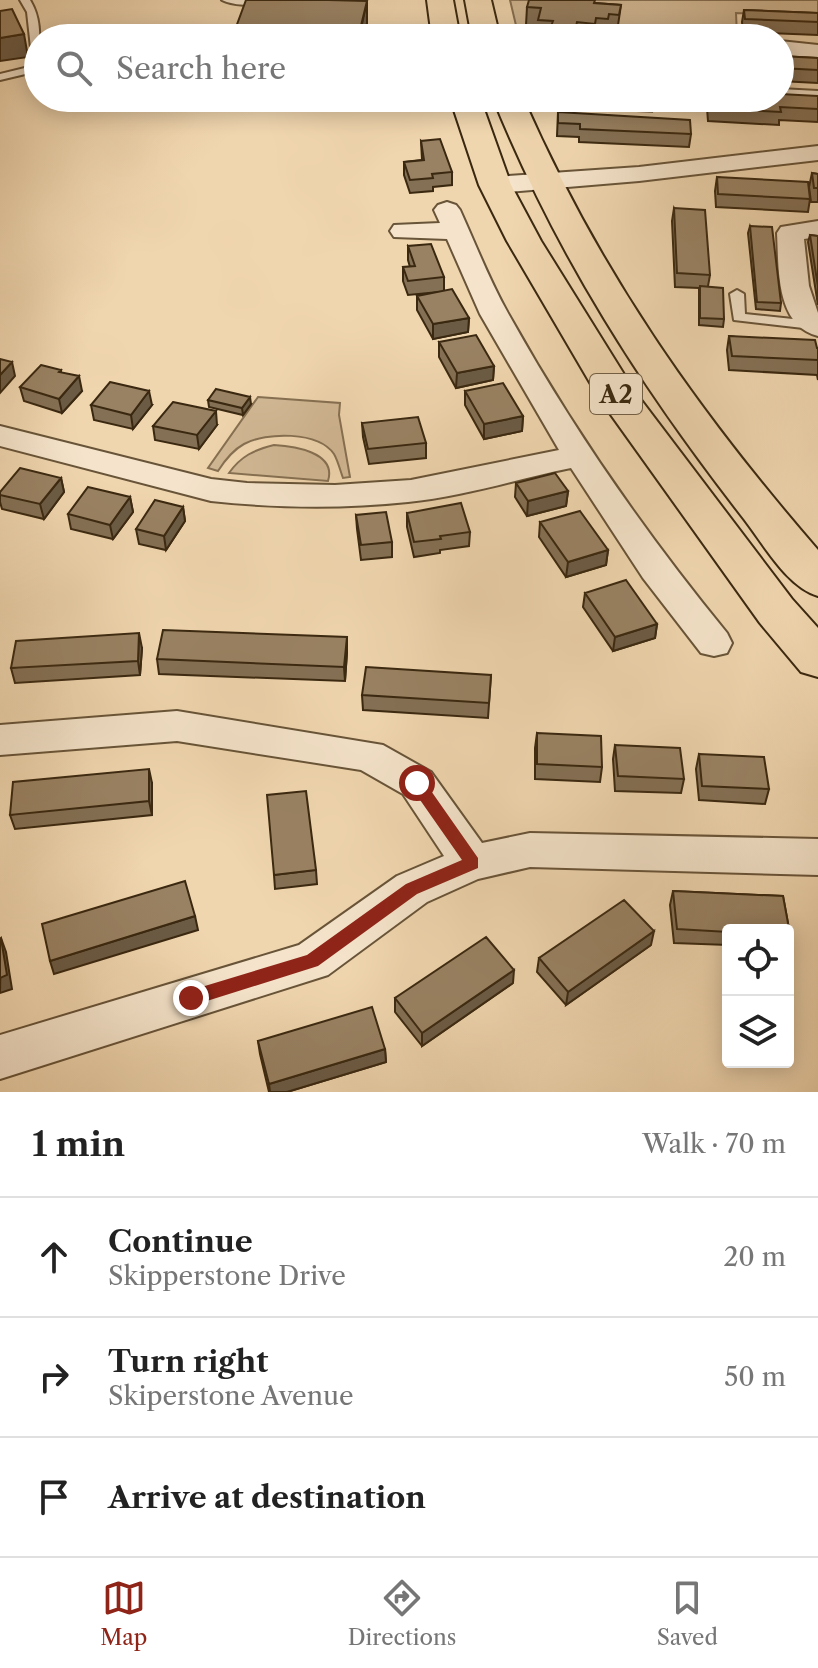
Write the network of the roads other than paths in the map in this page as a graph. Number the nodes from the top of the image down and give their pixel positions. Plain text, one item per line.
1 (25, 0) edge
2 (227, 0) edge
3 (440, 0) edge
4 (478, 0) edge
5 (259, 1) edge
6 (33, 24) edge
7 (444, 24) edge
8 (483, 24) edge
9 (794, 49) edge
10 (818, 52) edge
11 (24, 71) edge
12 (0, 77) edge
13 (794, 93) edge
14 (818, 94) edge
15 (470, 112) edge
16 (514, 112) edge
17 (818, 153) edge
18 (541, 181) junction
19 (495, 185) junction
20 (818, 229) edge
21 (403, 231) dead end
22 (737, 294) dead end
23 (815, 326) edge
24 (0, 436) edge
25 (579, 456) junction
26 (818, 580) edge
27 (714, 643) dead end
28 (818, 659) edge
29 (0, 740) edge
30 (818, 857) edge
31 (472, 863) junction
32 (0, 1057) edge

1 - 6 lane
2 - 5 lane
3 - 7 highway
4 - 8 highway
9 - 10 street
11 - 12 lane
13 - 14 lane
15 - 19 highway, A2
16 - 18 highway, A2
17 - 18 street
18 - 19 street
18 - 26 highway, A2
19 - 28 highway, A2
20 - 23 street
21 - 25 street
22 - 23 lane
24 - 25 street
25 - 27 street
29 - 31 street
30 - 31 street
31 - 32 street

